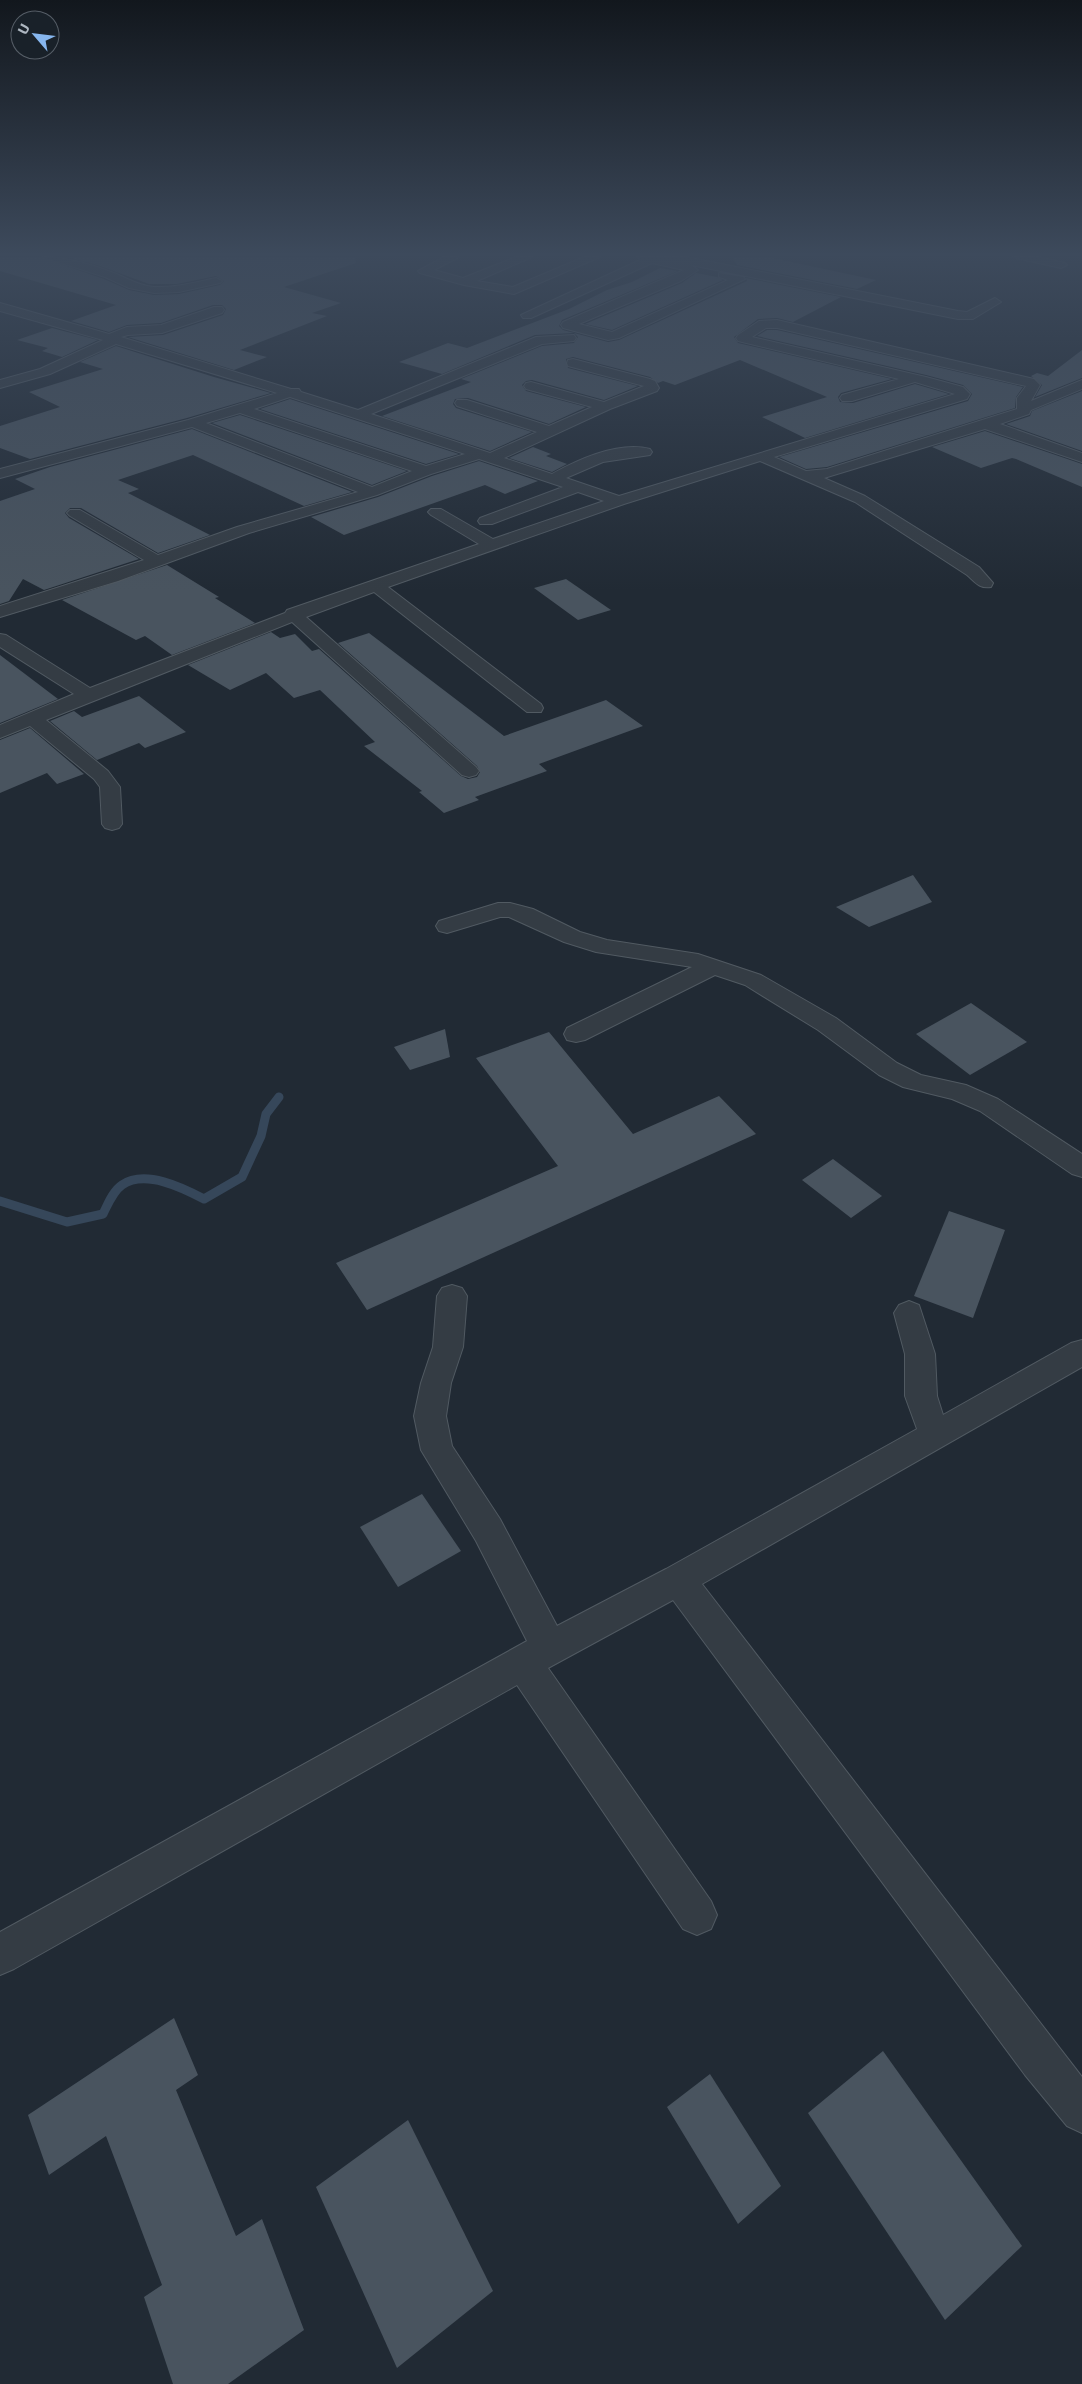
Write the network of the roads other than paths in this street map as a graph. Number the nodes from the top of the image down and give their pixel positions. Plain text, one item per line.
1 (50, 368) edge
2 (214, 368) edge
3 (471, 368) edge
4 (593, 368) edge
5 (872, 368) edge
6 (969, 368) edge
7 (914, 378) junction
8 (0, 384) edge
9 (1082, 384) edge
10 (531, 386) dead end
11 (294, 392) junction
12 (847, 398) dead end
13 (462, 403) dead end
14 (605, 406) junction
15 (1025, 408) junction
16 (242, 409) junction
17 (360, 414) junction
18 (193, 423) junction
19 (986, 424) junction
20 (550, 431) junction
21 (645, 452) dead end
22 (485, 456) junction
23 (761, 456) junction
24 (1082, 458) edge
25 (426, 471) junction
26 (0, 474) edge
27 (809, 477) junction
28 (553, 479) junction
29 (578, 487) junction
30 (372, 492) junction
31 (620, 501) junction
32 (436, 512) dead end
33 (75, 513) dead end
34 (486, 521) dead end
35 (492, 544) junction
36 (157, 561) junction
37 (985, 583) dead end
38 (375, 585) junction
39 (0, 612) edge
40 (293, 614) junction
41 (0, 639) edge
42 (88, 695) junction
43 (534, 708) dead end
44 (32, 718) junction
45 (0, 732) edge
46 (469, 771) dead end
47 (112, 824) dead end
48 (448, 926) dead end
49 (714, 966) junction
50 (576, 1034) dead end
51 (1082, 1167) edge
52 (452, 1296) dead end
53 (908, 1313) dead end
54 (1082, 1352) edge
55 (934, 1435) junction
56 (678, 1580) junction
57 (536, 1656) junction
58 (697, 1915) dead end
59 (0, 1955) edge
60 (1082, 2111) edge

1 - 8 street
2 - 11 street
3 - 17 street
4 - 14 street
5 - 7 street
6 - 15 street
7 - 12 street
7 - 23 street
9 - 15 street
10 - 14 street
11 - 16 street
11 - 17 street
13 - 20 street
14 - 20 street
15 - 19 street
16 - 18 street
16 - 25 street
17 - 22 street
18 - 26 street
18 - 30 street
19 - 24 street
19 - 27 street
20 - 22 street
21 - 28 street
22 - 25 street
22 - 28 street
23 - 27 street
23 - 31 street
25 - 30 street
27 - 37 street
28 - 29 street
29 - 31 street
29 - 34 street
30 - 36 street
31 - 35 street
32 - 35 street
33 - 36 street
35 - 38 street
36 - 39 street
38 - 40 street
38 - 43 street
40 - 42 street
40 - 46 street
41 - 42 street
42 - 44 street
44 - 45 street
44 - 47 street
48 - 49 street
49 - 50 street
49 - 51 street
52 - 57 street
53 - 55 street
54 - 55 street
55 - 56 street
56 - 57 street
56 - 60 street
57 - 58 street
57 - 59 street

